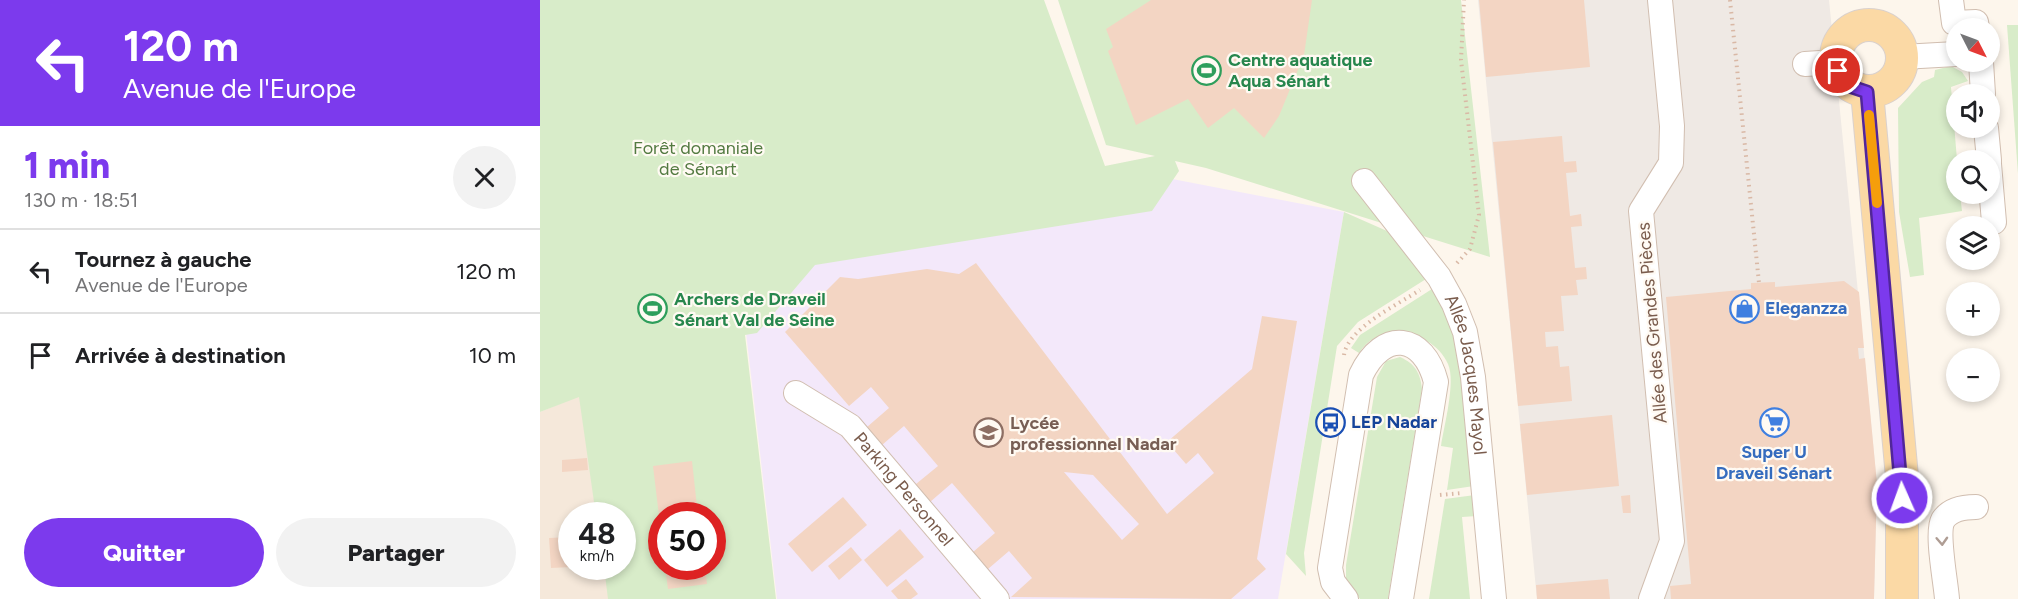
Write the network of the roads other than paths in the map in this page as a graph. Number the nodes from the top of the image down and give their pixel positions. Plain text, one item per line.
1 (1660, 0) edge
2 (1951, 0) edge
3 (1863, 13) edge
4 (1953, 18) edge
5 (1946, 55) edge
6 (1902, 57) junction
7 (1836, 62) junction
8 (1805, 64) dead end
9 (1867, 92) junction
10 (1364, 181) dead end
11 (796, 393) dead end
12 (1976, 507) dead end
13 (997, 599) edge
14 (1346, 599) edge
15 (1401, 599) edge
16 (1494, 599) edge
17 (1652, 599) edge
18 (1902, 599) edge
19 (1947, 599) edge

1 - 17 lane, Allée des Grandes Pièces
2 - 4 lane
3 - 6 main road
3 - 7 main road
5 - 6 lane
6 - 9 main road
7 - 8 lane
7 - 9 main road
9 - 18 main road
10 - 16 lane, Allée Jacques Mayol
11 - 13 lane, Parking Personnel
12 -> 19 lane
14 - 15 lane

